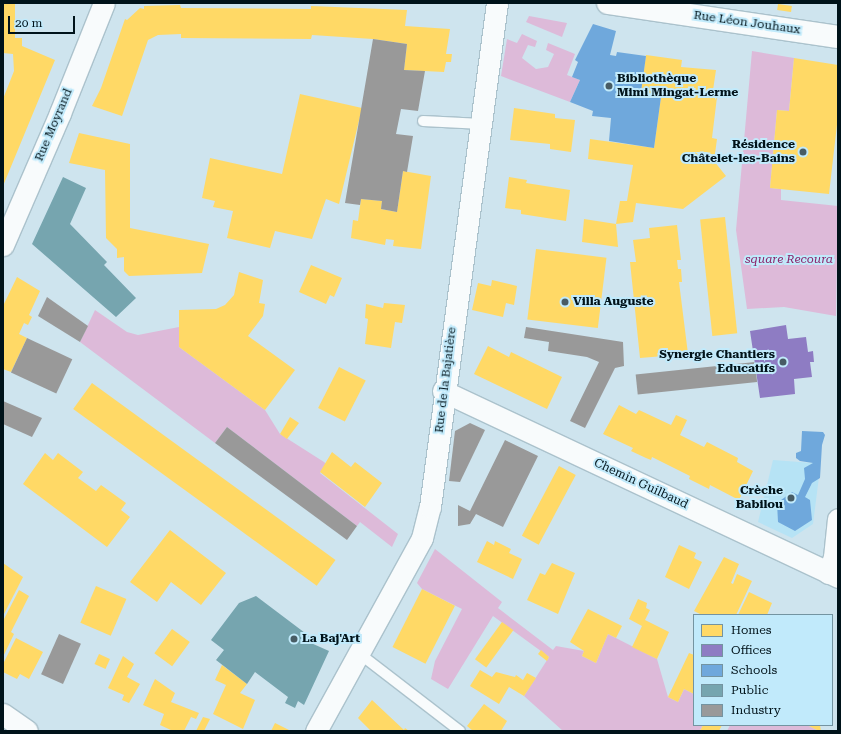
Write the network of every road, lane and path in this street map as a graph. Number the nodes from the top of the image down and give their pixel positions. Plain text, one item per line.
1 (104, 3) edge
2 (497, 3) edge
3 (608, 3) edge
4 (664, 7) edge
5 (838, 37) edge
6 (422, 121) dead end
7 (482, 124) junction
8 (3, 245) edge
9 (443, 391) junction
10 (838, 518) edge
11 (833, 575) edge
12 (360, 654) junction
13 (3, 714) edge
14 (320, 729) edge
15 (27, 731) edge
16 (460, 731) edge

1 - 8 street, Rue Moyrand
2 - 7 street, Rue de la Bajatière
3 - 4 street, Rue Léon Jouhaux
4 - 5 street, Rue Léon Jouhaux
6 - 7 lane
7 - 9 street, Rue de la Bajatière
9 - 11 street, Chemin Guilbaud
9 - 12 street, Rue de la Bajatière
10 - 11 street
12 - 14 street, Rue de la Bajatière
12 - 16 lane
13 - 15 street

